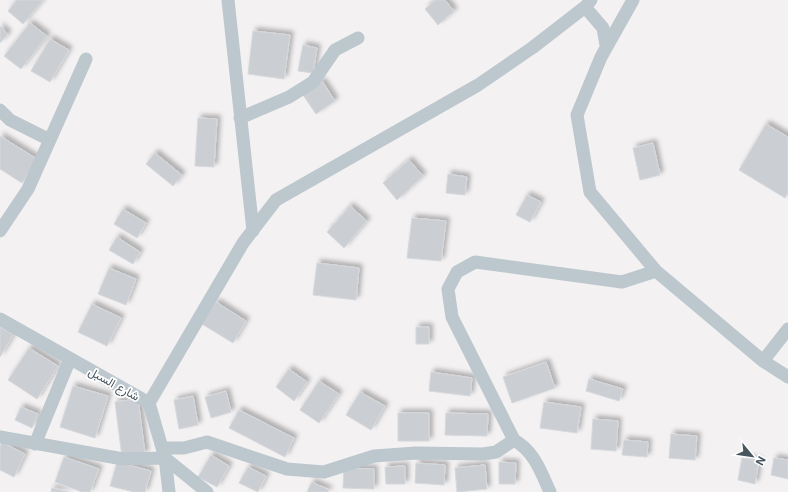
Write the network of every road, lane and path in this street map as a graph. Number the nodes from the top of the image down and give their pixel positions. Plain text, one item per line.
1 (228, 0) edge
2 (633, 0) edge
3 (588, 4) edge
4 (358, 38) dead end
5 (606, 45) junction
6 (86, 59) dead end
7 (0, 110) edge
8 (240, 118) junction
9 (50, 140) junction
10 (252, 230) junction
11 (0, 231) edge
12 (656, 271) junction
13 (0, 319) edge
14 (788, 328) edge
15 (70, 359) junction
16 (763, 361) junction
17 (788, 376) edge
18 (149, 403) junction
19 (0, 437) edge
20 (514, 440) junction
21 (35, 444) junction
22 (164, 453) junction
23 (169, 492) edge
24 (208, 492) edge
25 (550, 492) edge

1 - 8 street
2 - 5 street
3 - 5 street
3 - 10 street
4 - 8 street
5 - 12 street
6 - 9 street
7 - 9 street
8 - 10 street
9 - 11 street
10 - 18 street
12 - 16 street
12 - 20 street
13 - 15 street, شارع السبل
14 - 16 street
15 - 18 street, شارع السبل
15 - 21 street
16 - 17 street
18 - 22 street, شارع السبل
19 - 21 street
20 - 22 street
20 - 25 street
21 - 22 street
22 - 23 street, شارع السبل
22 - 24 street

